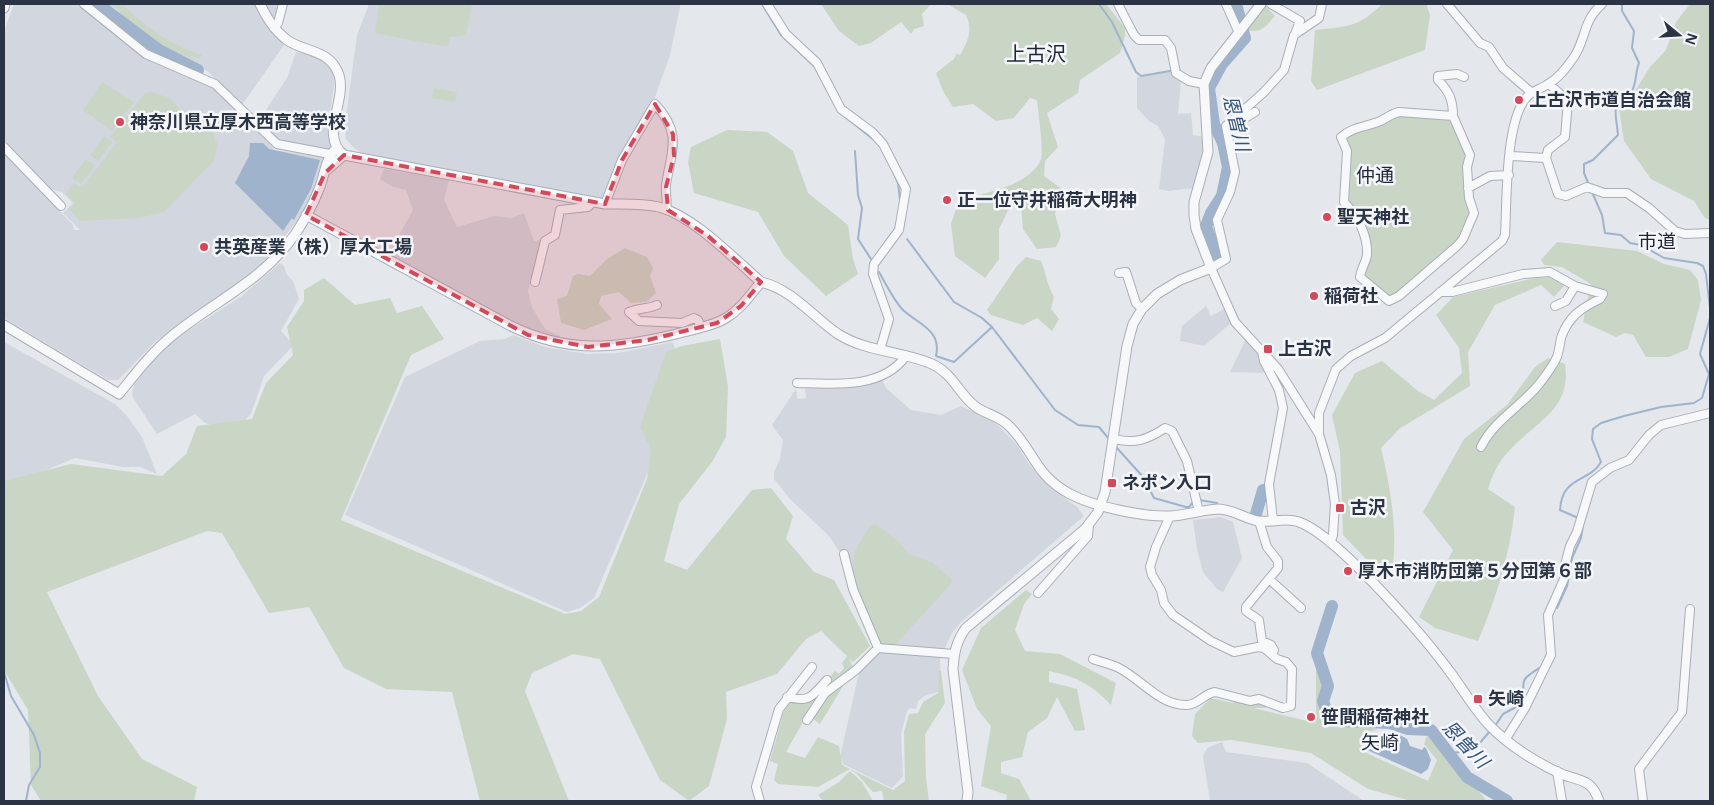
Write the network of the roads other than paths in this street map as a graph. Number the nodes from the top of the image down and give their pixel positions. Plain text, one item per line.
1 (5, 4) edge
2 (84, 4) edge
3 (260, 4) edge
4 (283, 4) edge
5 (767, 4) edge
6 (1118, 4) edge
7 (1226, 4) edge
8 (1261, 4) edge
9 (1271, 4) edge
10 (1322, 4) edge
11 (1447, 4) edge
12 (1602, 4) edge
13 (4, 8) edge
14 (274, 28) junction
15 (1241, 30) junction
16 (1294, 35) junction
17 (1464, 77) dead end
18 (1204, 84) junction
19 (1550, 84) junction
20 (1532, 93) junction
21 (1255, 112) dead end
22 (1453, 116) junction
23 (1240, 121) dead end
24 (4, 147) edge
25 (333, 151) junction
26 (344, 155) junction
27 (1511, 156) junction
28 (1546, 158) junction
29 (325, 173) junction
30 (1509, 175) junction
31 (1468, 188) junction
32 (593, 202) junction
33 (605, 204) junction
34 (61, 206) dead end
35 (666, 209) junction
36 (306, 215) junction
37 (1710, 233) edge
38 (1211, 268) junction
39 (1119, 273) dead end
40 (535, 282) dead end
41 (761, 282) junction
42 (1575, 286) junction
43 (1440, 292) junction
44 (657, 305) dead end
45 (1555, 306) dead end
46 (1142, 309) junction
47 (4, 325) edge
48 (701, 327) junction
49 (880, 350) junction
50 (1262, 352) junction
51 (905, 357) junction
52 (797, 384) dead end
53 (1710, 413) edge
54 (1318, 434) junction
55 (1114, 439) junction
56 (1481, 447) dead end
57 (1197, 504) junction
58 (1101, 506) junction
59 (1170, 516) junction
60 (1273, 520) junction
61 (1259, 521) junction
62 (1089, 524) junction
63 (1330, 543) junction
64 (844, 554) dead end
65 (1269, 579) junction
66 (1038, 594) dead end
67 (1301, 608) dead end
68 (1690, 609) dead end
69 (878, 648) junction
70 (954, 654) junction
71 (1272, 654) junction
72 (1097, 661) dead end
73 (812, 666) dead end
74 (827, 680) dead end
75 (786, 697) junction
76 (807, 720) dead end
77 (1505, 740) junction
78 (1557, 772) junction
79 (760, 801) edge
80 (966, 801) edge
81 (1562, 801) edge
82 (1599, 801) edge
83 (1643, 801) edge

1 - 13 street
2 - 25 street
3 - 14 street
4 - 14 street
5 - 49 street
6 - 18 street
7 - 15 street
8 - 15 street
9 - 16 street
10 - 16 street
11 - 20 street
12 - 19 street
14 - 25 street
15 - 18 street
16 - 38 street
17 - 22 street
18 - 38 street
19 - 20 street
19 - 28 street
20 - 27 street
21 - 23 street
22 - 31 street
22 - 31 street
24 - 34 street
25 - 26 street
25 - 29 street
26 - 29 street
26 - 32 street
27 - 28 street
27 - 30 street
28 - 37 street
29 - 36 street
30 - 31 street
30 - 43 street
32 - 33 street
32 - 40 street
33 - 35 street
33 - 35 street
35 - 41 street
36 - 47 street
36 - 48 street
38 - 46 street
38 - 50 street
39 - 46 street
41 - 48 street
41 - 49 street
42 - 43 street
42 - 45 street
42 - 56 street
43 - 54 street
44 - 48 street
46 - 55 street
49 - 51 street
50 - 54 street
50 - 60 street
51 - 52 street
51 - 58 street
53 - 77 street
54 - 63 street
55 - 57 street
55 - 58 street
57 - 59 street
57 - 61 street
58 - 59 street
58 - 62 street
59 - 71 street
60 - 61 street
60 - 63 street
61 - 65 street
62 - 66 street
62 - 70 street
63 - 77 street
64 - 69 street
65 - 67 street
65 - 71 street
68 - 83 street
69 - 70 street
69 - 76 street
70 - 80 street
71 - 72 street
73 - 75 street
74 - 75 street
75 - 79 street
77 - 78 street
78 - 81 street
78 - 82 street

